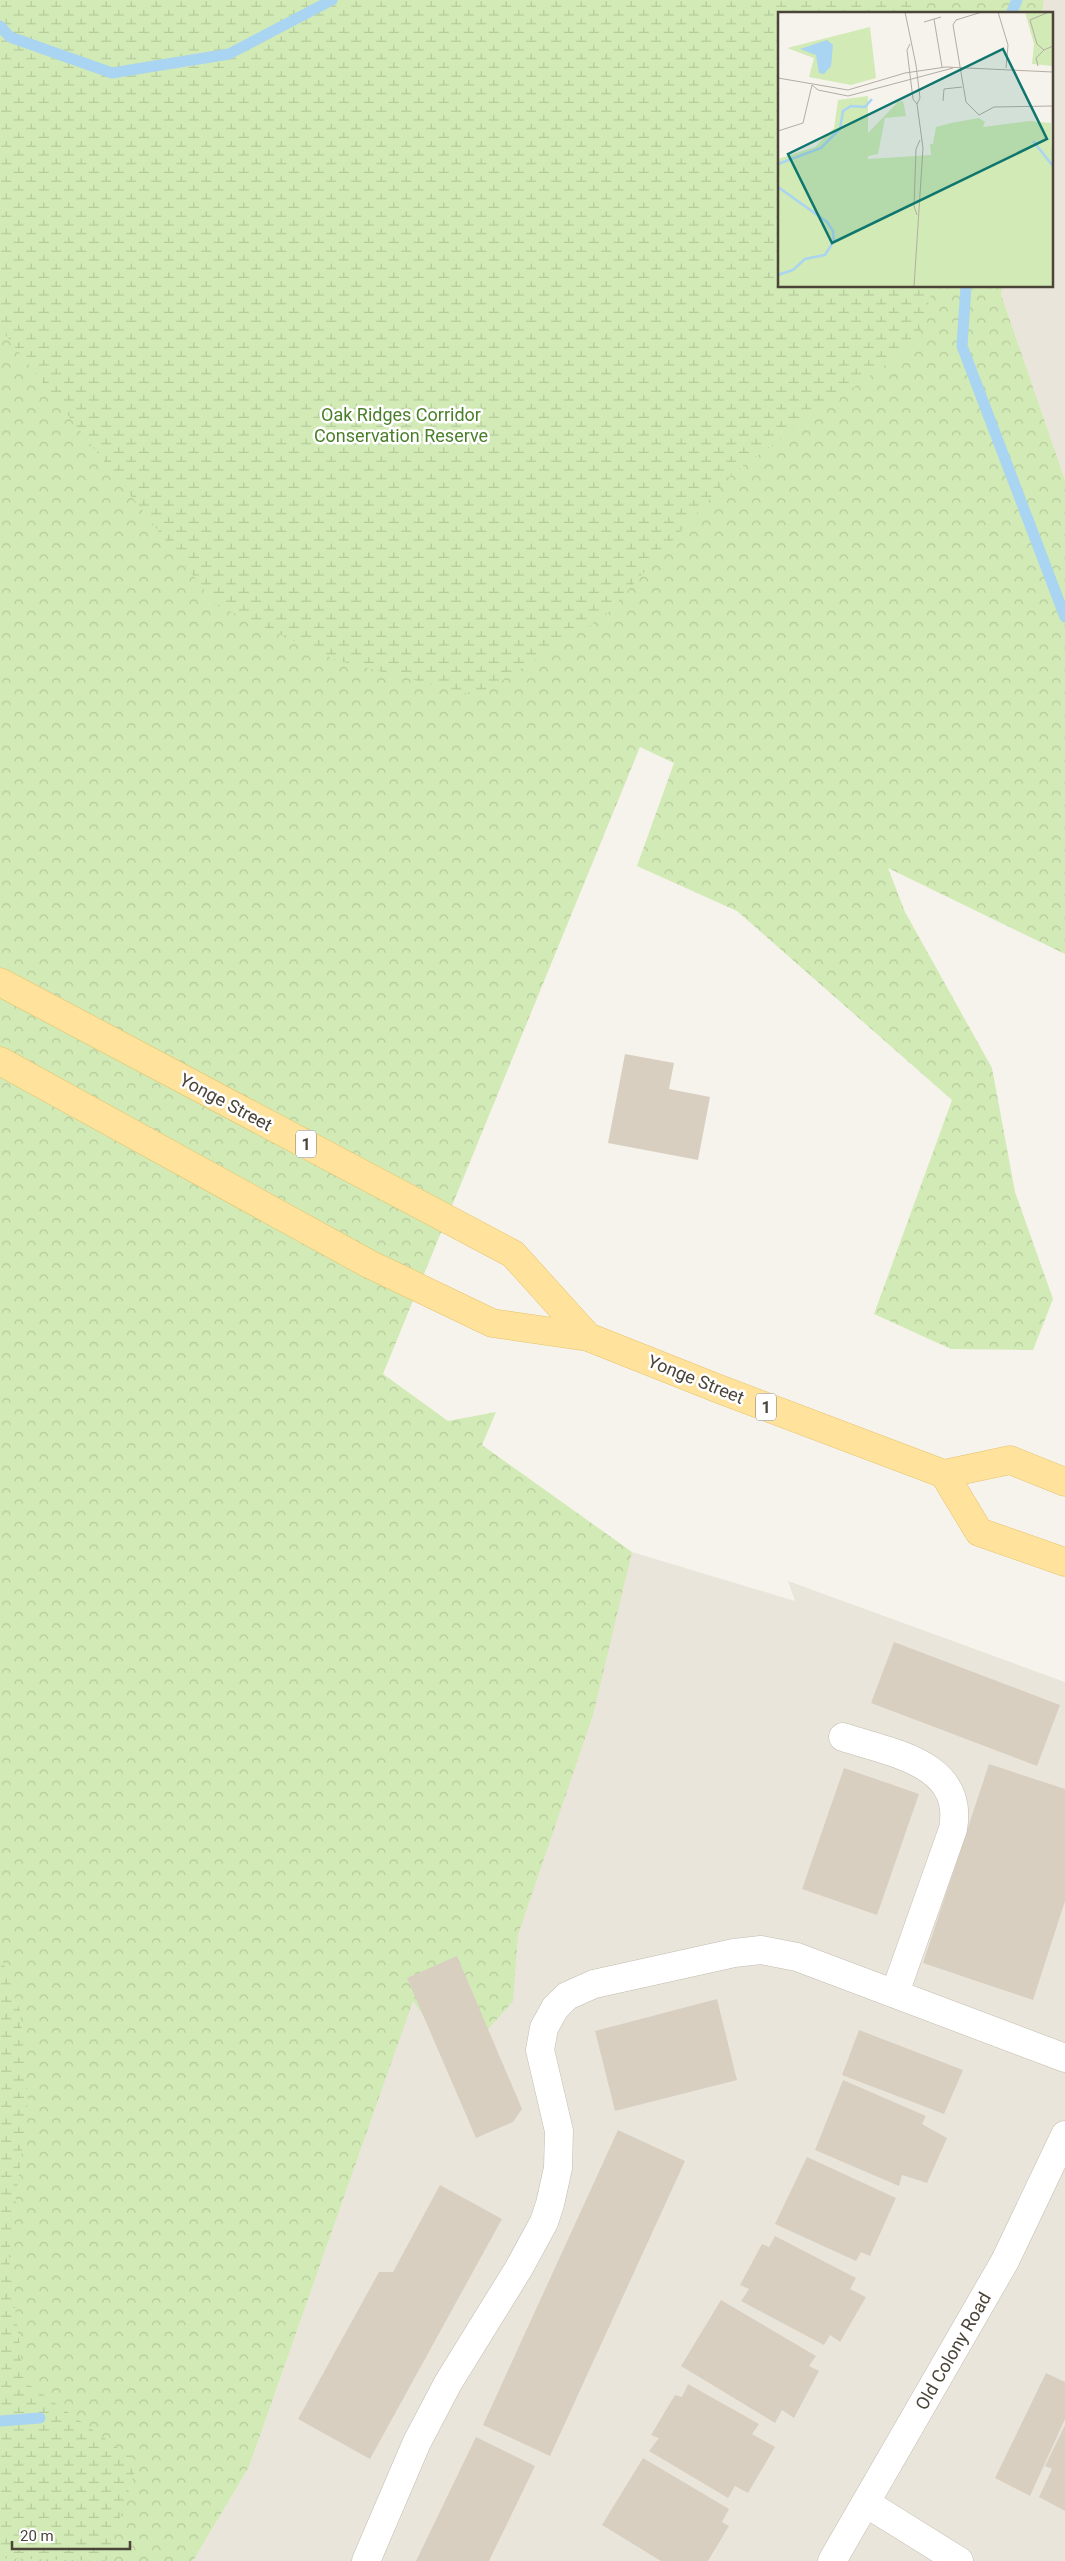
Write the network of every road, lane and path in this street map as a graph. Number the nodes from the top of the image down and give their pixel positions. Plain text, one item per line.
1 (0, 982) edge
2 (0, 1061) edge
3 (588, 1336) junction
4 (944, 1474) junction
5 (1065, 1482) edge
6 (1065, 1562) edge
7 (843, 1737) dead end
8 (895, 1994) junction
9 (1065, 2058) edge
10 (1065, 2135) edge
11 (866, 2503) junction
12 (366, 2561) edge
13 (832, 2561) edge
14 (959, 2561) edge

1 - 3 main road, Yonge Street / 1
2 - 3 main road, Yonge Street / 1
3 - 4 main road, Yonge Street / 1
4 - 5 main road
4 - 6 main road
7 - 8 street
8 - 9 street
8 - 12 street
10 - 11 street, Old Colony Road
11 - 13 street, Old Colony Road
11 - 14 street

